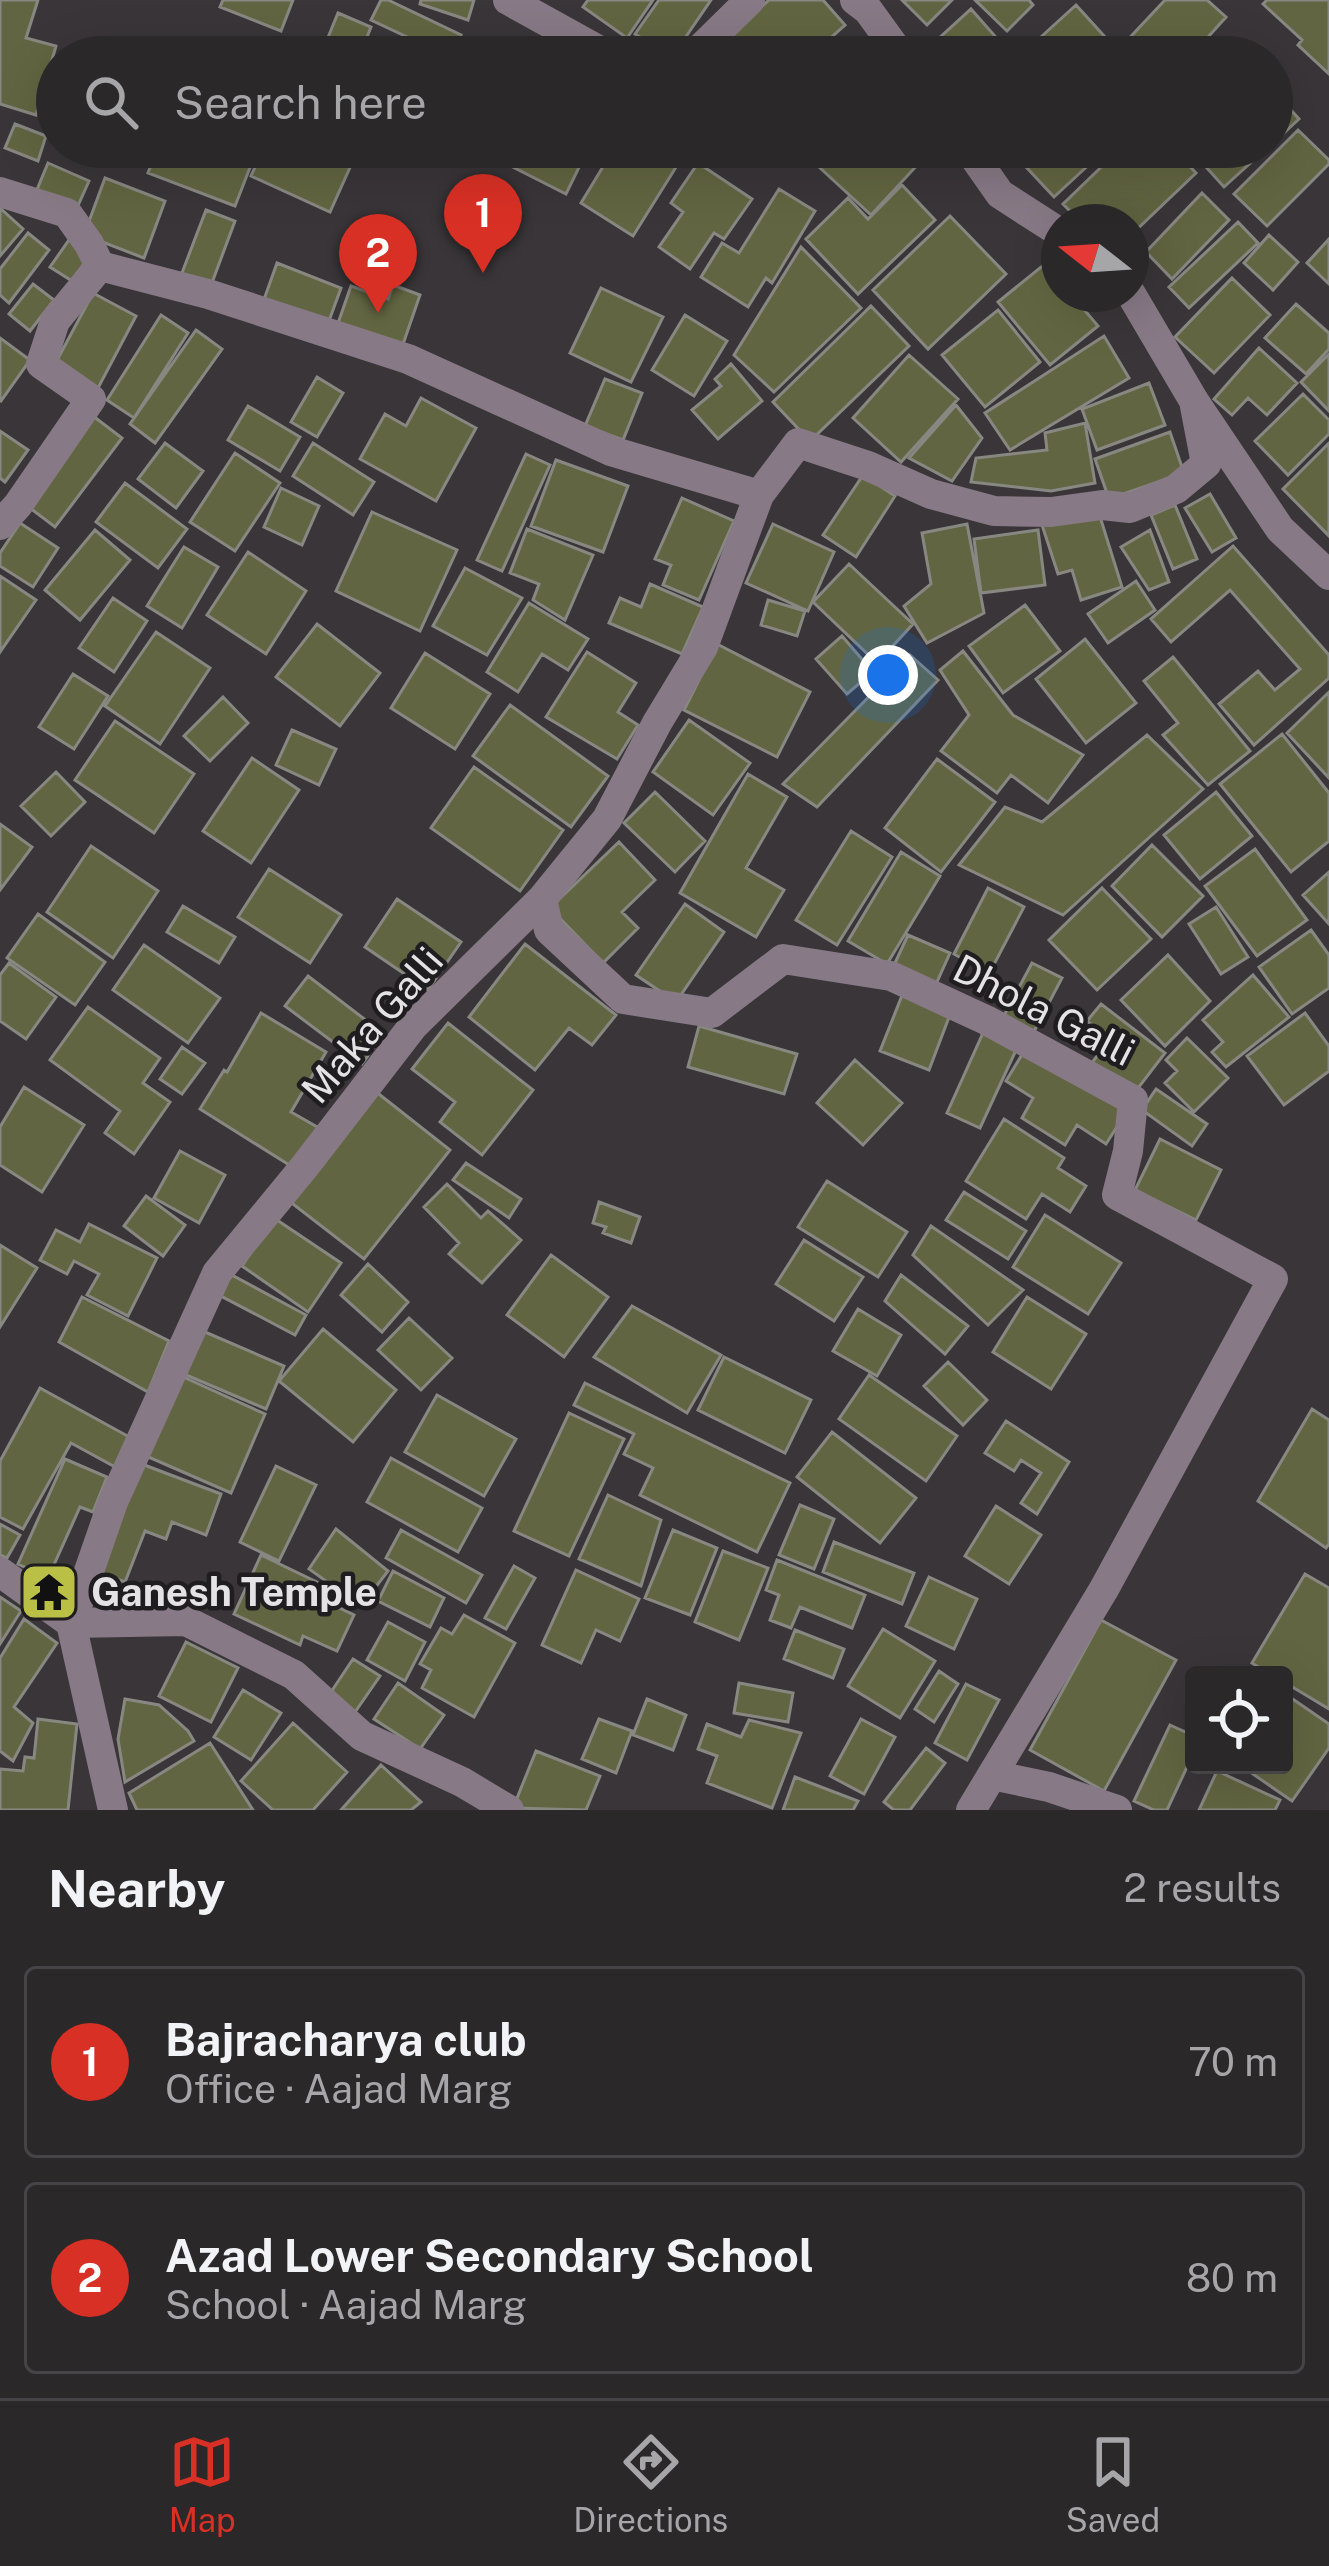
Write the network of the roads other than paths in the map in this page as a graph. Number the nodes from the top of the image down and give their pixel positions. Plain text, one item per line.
1 (508, 0) edge
2 (750, 0) edge
3 (854, 0) edge
4 (573, 36) edge
5 (713, 36) edge
6 (887, 36) edge
7 (982, 168) edge
8 (0, 192) edge
9 (1041, 220) edge
10 (100, 266) junction
11 (1142, 312) edge
12 (1194, 401) junction
13 (759, 495) junction
14 (0, 525) edge
15 (1329, 575) edge
16 (542, 899) junction
17 (0, 1572) edge
18 (71, 1624) junction
19 (992, 1775) junction
20 (113, 1810) edge
21 (509, 1810) edge
22 (971, 1810) edge
23 (1117, 1810) edge

1 - 4 street
2 - 5 street
3 - 6 street
7 - 9 street
8 - 10 street
10 - 13 street
10 - 14 street
11 - 12 street
12 - 13 street, Maka Galli
12 - 15 street
13 - 16 street, Maka Galli
16 - 18 street, Maka Galli
16 - 19 street, Dhola Galli
17 - 18 street
18 - 20 street
18 - 21 street
19 - 22 street, Dhola Galli
19 - 23 street

